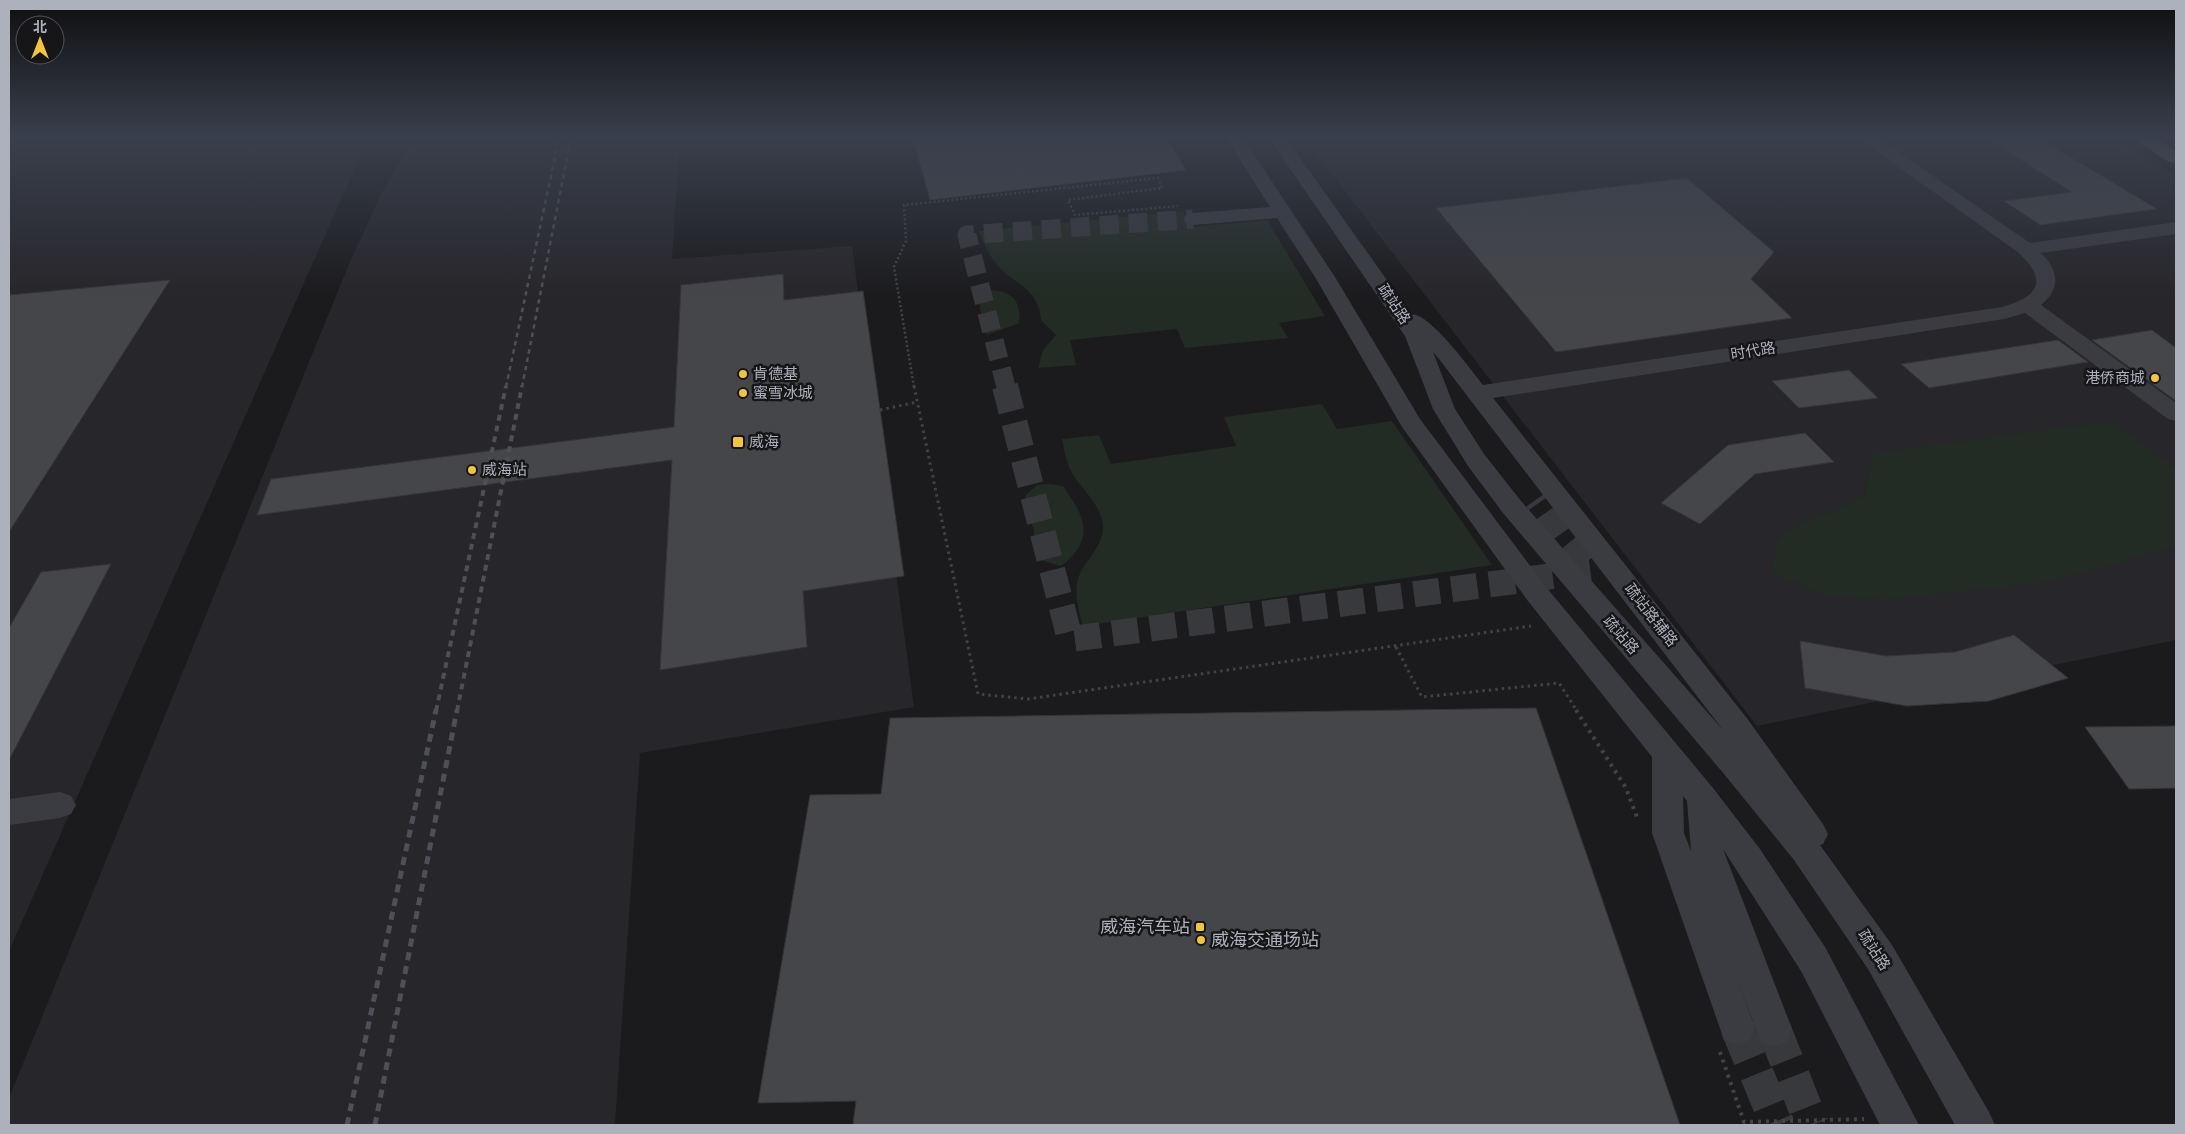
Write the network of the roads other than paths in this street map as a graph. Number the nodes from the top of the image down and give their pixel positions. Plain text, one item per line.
1 (1270, 191) edge
2 (1315, 191) edge
3 (1942, 191) edge
4 (1186, 212) tunnel mouth
5 (1284, 212) junction
6 (2176, 228) edge
7 (2026, 249) junction
8 (1390, 296) junction
9 (2028, 306) junction
10 (1416, 336) junction
11 (1478, 392) junction
12 (2176, 414) edge
13 (1537, 499) tunnel mouth
14 (1667, 754) junction
15 (1702, 797) junction
16 (60, 805) dead end
17 (9, 812) edge
18 (1880, 957) junction
19 (1774, 1029) tunnel mouth
20 (1728, 1038) tunnel mouth
21 (1899, 1122) edge
22 (1976, 1125) edge

1 - 5 street
2 - 8 street, 疏站路
3 - 7 street
4 - 5 street
5 - 14 street
6 - 7 street
7 - 9 street
8 - 10 street, 疏站路
8 - 11 street, 疏站路辅路
9 - 11 street, 时代路
9 - 12 street
10 - 13 street
10 - 18 street, 疏站路
11 - 18 street, 疏站路辅路
14 - 15 street
14 - 20 street
15 - 19 street
15 - 21 street
16 - 17 street
18 - 22 street, 疏站路

